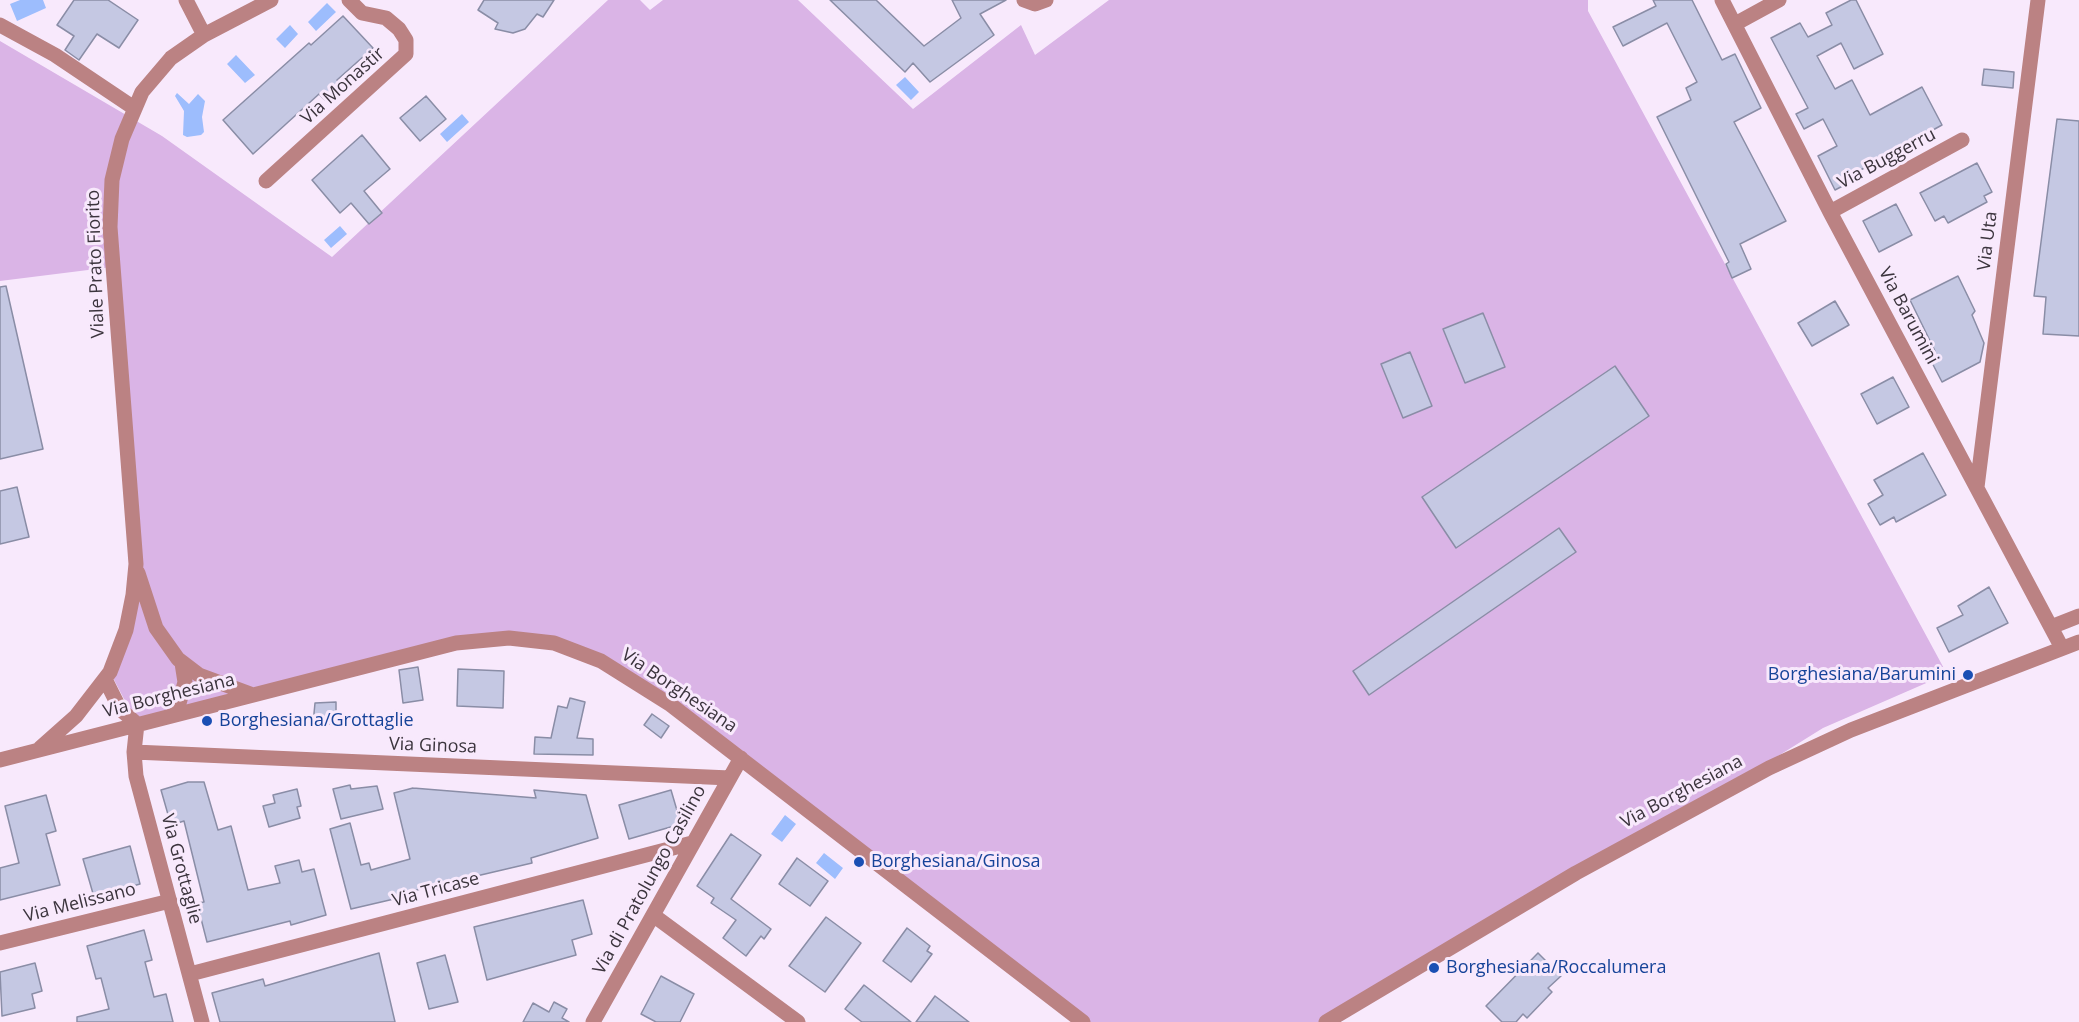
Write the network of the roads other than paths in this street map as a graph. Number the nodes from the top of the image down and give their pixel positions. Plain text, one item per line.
1 (186, 0) edge
2 (271, 0) edge
3 (349, 0) edge
4 (1024, 0) edge
5 (1046, 0) edge
6 (1722, 0) edge
7 (1779, 0) edge
8 (2038, 0) edge
9 (1735, 24) junction
10 (0, 26) edge
11 (204, 34) junction
12 (134, 108) junction
13 (1962, 140) dead end
14 (266, 181) dead end
15 (1830, 212) junction
16 (1977, 487) junction
17 (136, 564) junction
18 (2079, 616) edge
19 (2051, 627) junction
20 (2079, 642) edge
21 (2062, 648) junction
22 (182, 663) junction
23 (105, 679) junction
24 (253, 695) junction
25 (176, 714) junction
26 (137, 724) junction
27 (36, 751) junction
28 (134, 753) junction
29 (741, 758) junction
30 (0, 760) edge
31 (730, 778) junction
32 (692, 843) junction
33 (170, 901) junction
34 (653, 915) junction
35 (0, 943) edge
36 (190, 974) junction
37 (202, 1022) edge
38 (592, 1022) edge
39 (798, 1022) edge
40 (1083, 1022) edge
41 (1326, 1022) edge

1 - 11 street
2 - 11 street, Viale Prato Fiorito
3 - 14 street, Via Monastir
4 - 5 street
6 - 9 street, Via Barumini
7 - 9 street
8 - 16 street, Via Uta
9 - 15 street, Via Barumini
10 - 12 street
11 - 12 street, Viale Prato Fiorito
12 - 17 street, Viale Prato Fiorito
13 - 15 street, Via Buggerru
15 - 16 street, Via Barumini
16 - 19 street, Via Barumini
17 - 22 street, Viale Prato Fiorito
17 - 23 street, Viale Prato Fiorito
18 - 19 street
19 - 21 street, Via Barumini
20 - 21 street, Via Borghesiana
21 - 41 street, Via Borghesiana
22 - 24 street, Viale Prato Fiorito
22 - 25 street
23 - 26 street
23 - 27 street, Viale Prato Fiorito
24 - 25 street, Via Borghesiana
24 - 29 street, Via Borghesiana
25 - 26 street, Via Borghesiana
26 - 27 street, Via Borghesiana
26 - 28 street, Via Grottaglie
27 - 30 street, Via Borghesiana
28 - 31 street, Via Ginosa
28 - 33 street, Via Grottaglie
29 - 31 street, Via di Pratolungo Casilino
29 - 40 street, Via Borghesiana
31 - 32 street, Via di Pratolungo Casilino
32 - 34 street, Via di Pratolungo Casilino
32 - 36 street, Via Tricase
33 - 35 street, Via Melissano
33 - 36 street, Via Grottaglie
34 - 38 street, Via di Pratolungo Casilino
34 - 39 street
36 - 37 street, Via Grottaglie

